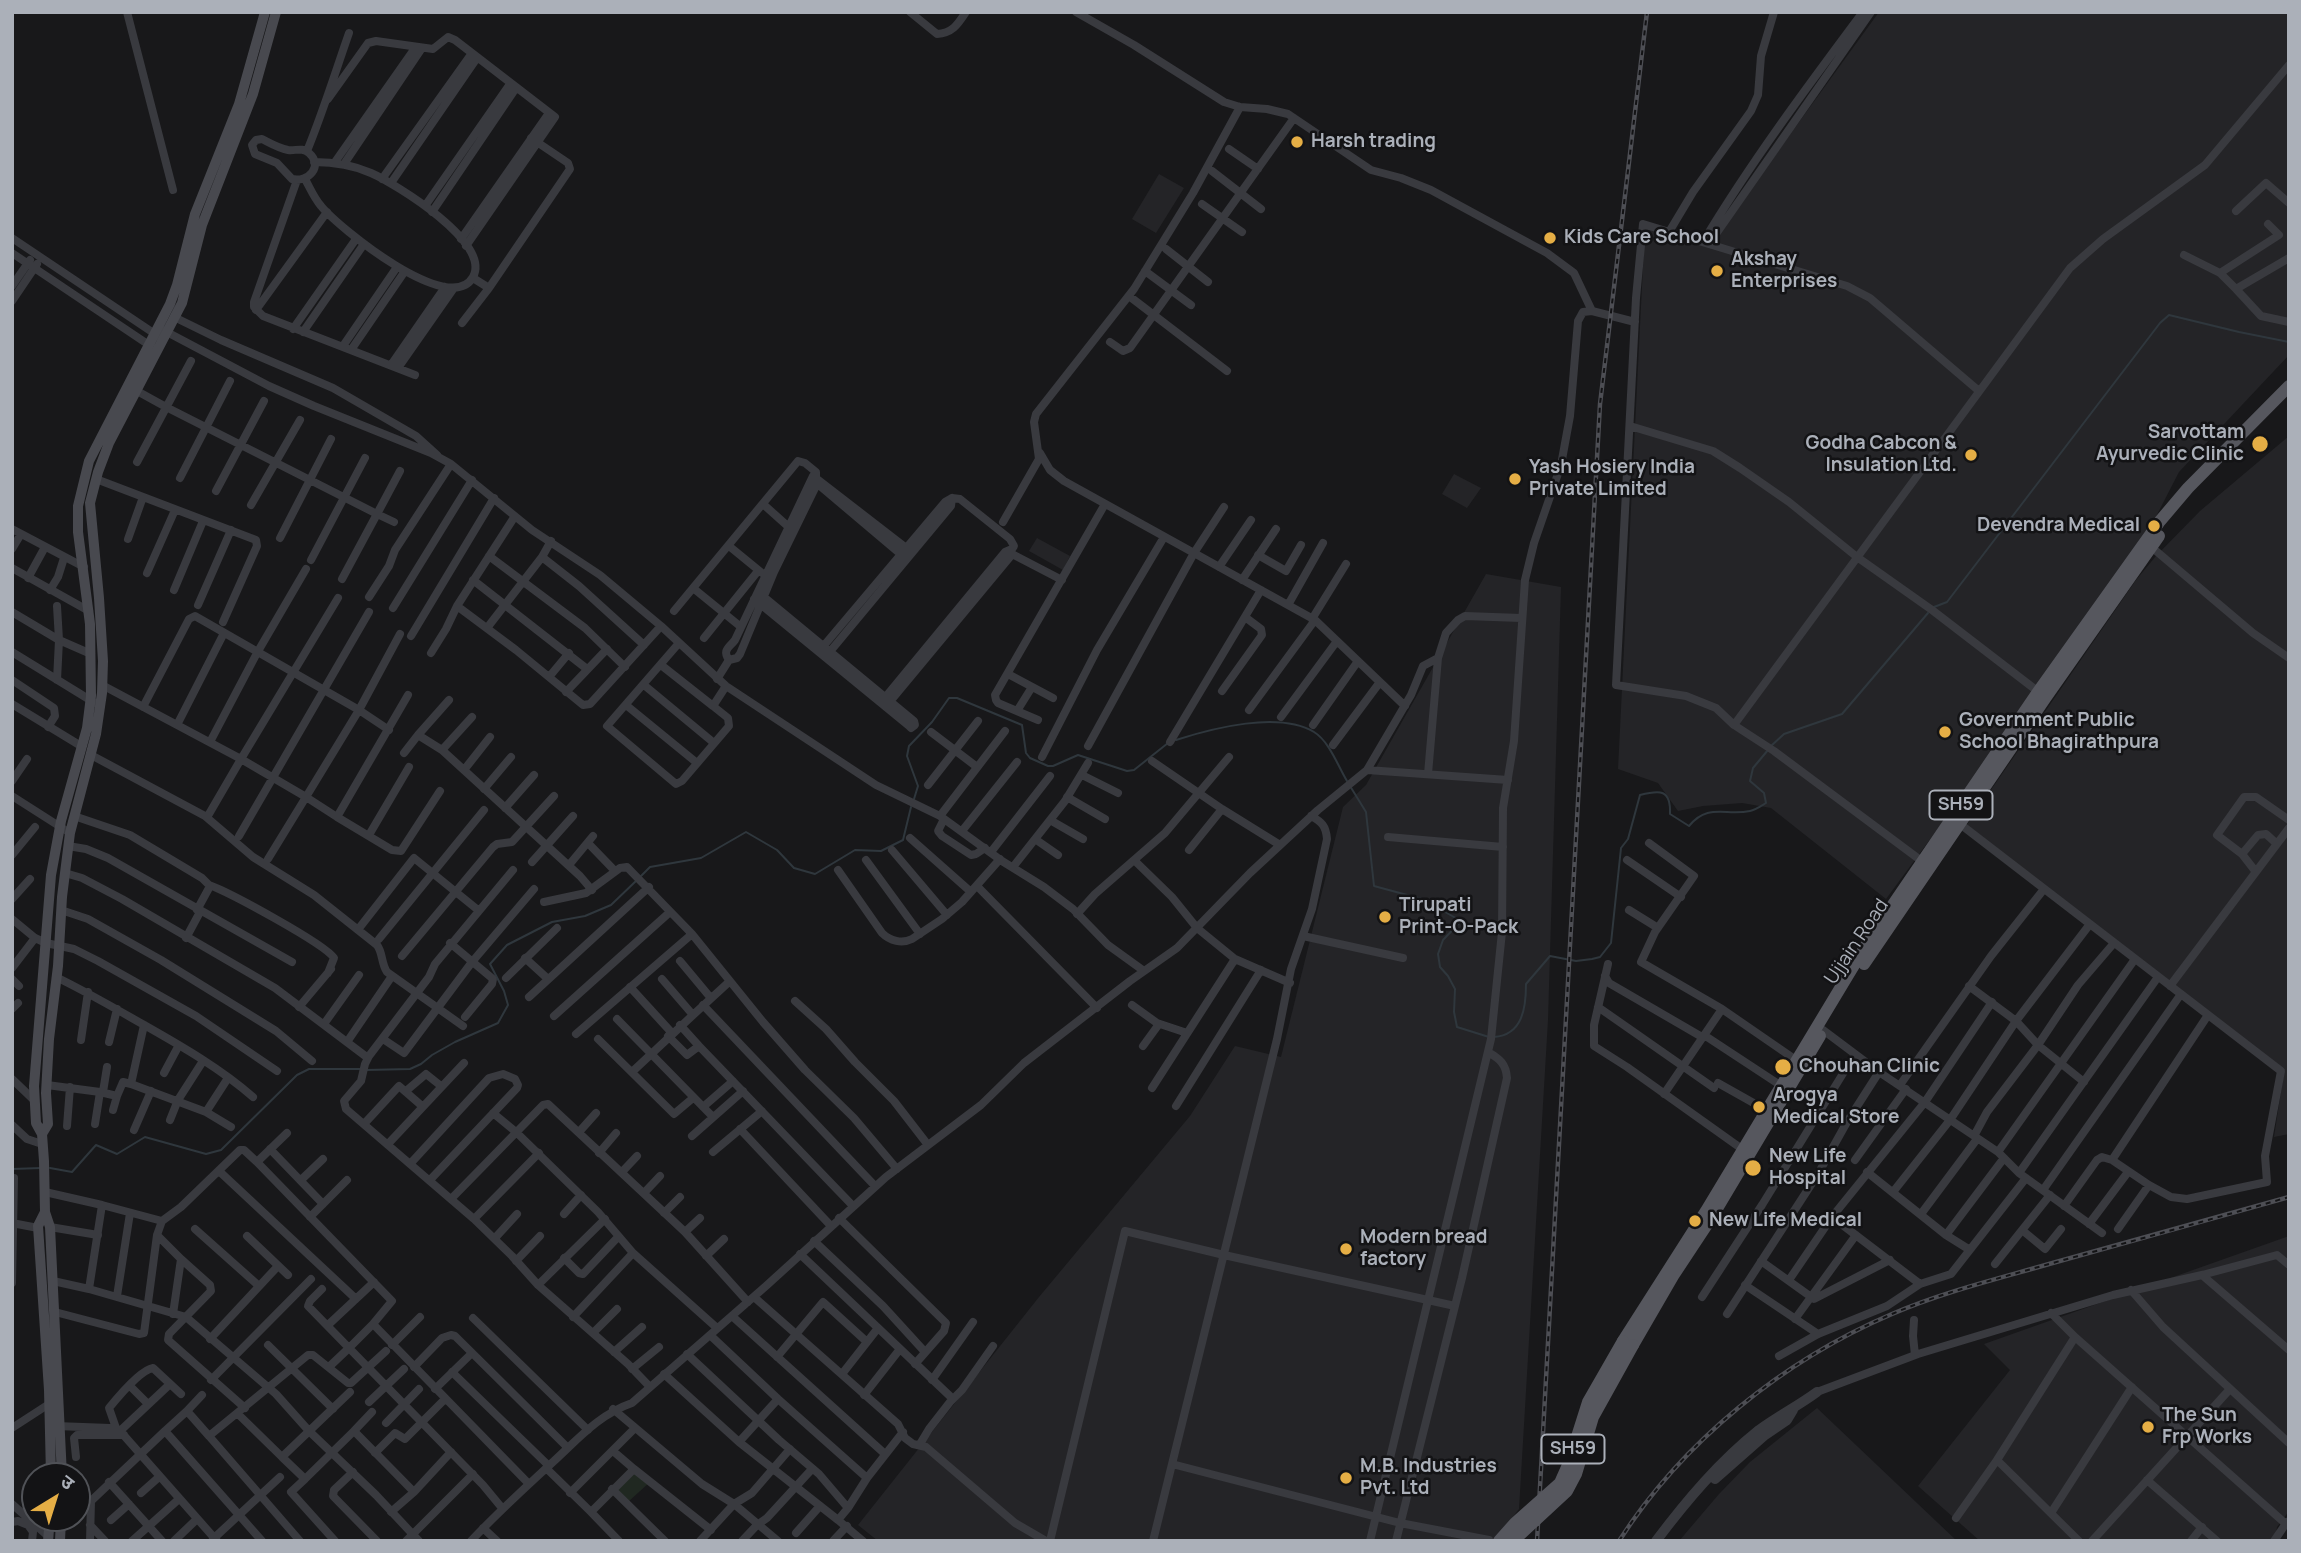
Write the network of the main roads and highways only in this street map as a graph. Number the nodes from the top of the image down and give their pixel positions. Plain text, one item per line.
1 (265, 12) edge
2 (276, 12) edge
3 (160, 333) junction
4 (153, 347) junction
5 (2289, 386) edge
6 (2289, 398) edge
7 (2147, 544) junction
8 (2042, 694) junction
9 (95, 703) junction
10 (65, 831) junction
11 (42, 1139) junction
12 (45, 1212) junction
13 (1693, 1239) junction
14 (1628, 1343) junction
15 (55, 1405) junction
16 (55, 1427) junction
17 (52, 1462) edge
18 (60, 1462) edge
19 (1499, 1541) edge
20 (1513, 1541) edge

1 - 3 main road
2 - 3 main road
3 - 4 main road
4 - 9 main road
4 - 9 main road
5 - 7 main road, Ujjain Road / SH59
6 - 7 main road, Ujjain Road / SH59
7 - 8 main road, Ujjain Road / SH59
8 - 13 main road, Ujjain Road / SH59
8 - 13 main road, Ujjain Road / SH59
9 - 10 main road
9 - 10 main road
10 - 11 main road
10 - 11 main road
11 - 12 main road
12 - 15 main road
12 - 15 main road
13 - 14 main road, Ujjain Road / SH59
13 - 14 main road, Ujjain Road / SH59
14 - 19 main road, SH59, bridge
14 - 20 main road, Ujjain Road / SH59, bridge
15 - 16 main road
16 - 17 main road
16 - 18 main road

